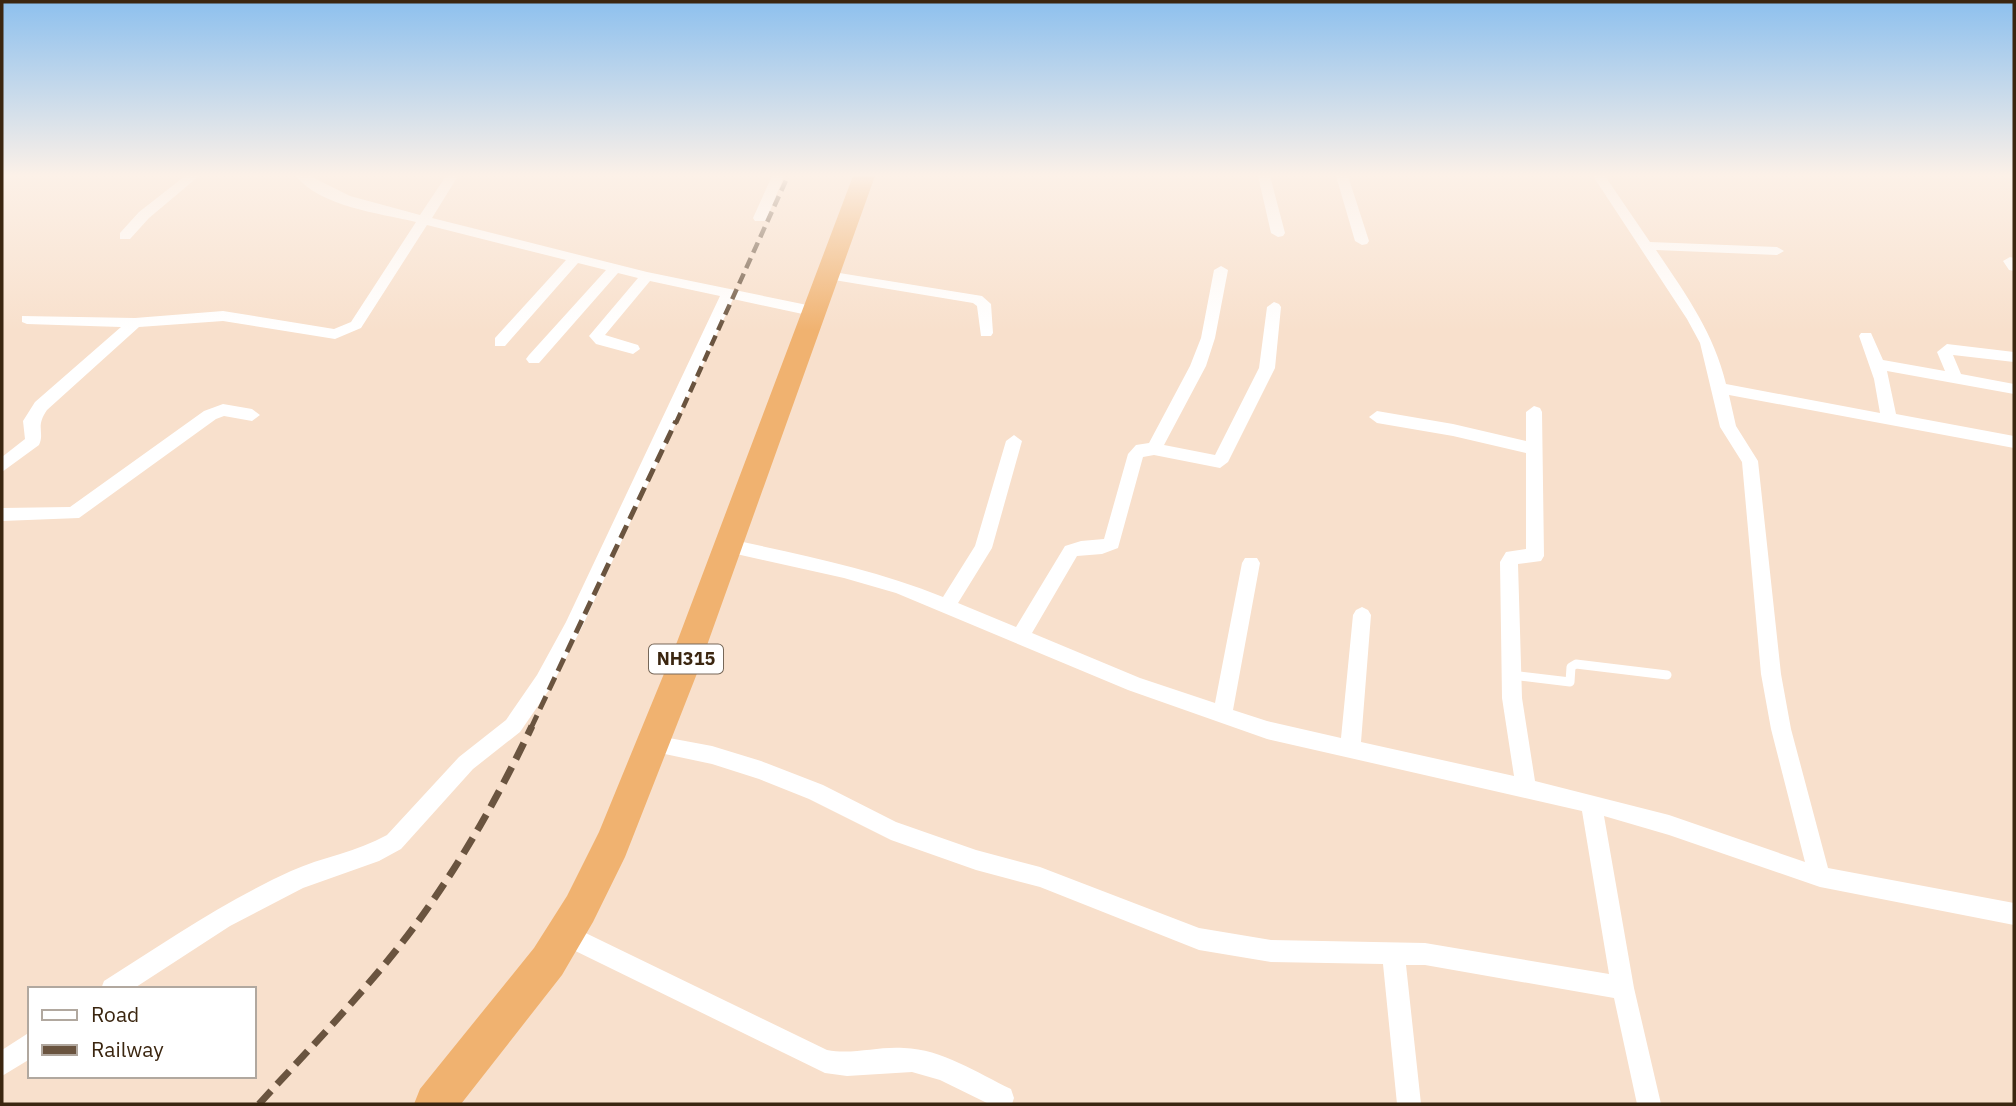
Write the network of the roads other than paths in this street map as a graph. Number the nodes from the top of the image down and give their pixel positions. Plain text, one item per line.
1 (133, 228) edge
2 (420, 228) edge
3 (455, 228) edge
4 (845, 228) edge
5 (1277, 228) edge
6 (1358, 228) edge
7 (1635, 228) edge
8 (1278, 233) dead end
9 (125, 236) dead end
10 (1362, 241) dead end
11 (1648, 246) junction
12 (1777, 251) dead end
13 (575, 258) junction
14 (615, 268) junction
15 (1221, 270) dead end
16 (827, 275) junction
17 (647, 276) junction
18 (729, 293) junction
19 (1274, 307) dead end
20 (812, 311) junction
21 (27, 319) dead end
22 (135, 324) junction
23 (985, 333) dead end
24 (1866, 336) dead end
25 (500, 342) dead end
26 (633, 349) dead end
27 (2014, 357) edge
28 (534, 359) dead end
29 (1876, 364) junction
30 (1956, 379) junction
31 (1719, 387) junction
32 (2014, 389) edge
33 (1534, 412) dead end
34 (252, 415) dead end
35 (1377, 417) dead end
36 (1889, 418) junction
37 (1014, 441) dead end
38 (2014, 442) edge
39 (1154, 449) junction
40 (1533, 449) junction
41 (2, 466) edge
42 (2, 515) edge
43 (729, 546) junction
44 (1251, 562) dead end
45 (947, 605) junction
46 (1363, 615) dead end
47 (1020, 636) junction
48 (1511, 675) junction
49 (1667, 676) dead end
50 (1222, 716) junction
51 (653, 744) junction
52 (1350, 749) junction
53 (1526, 789) junction
54 (1591, 803) junction
55 (1820, 877) junction
56 (2014, 914) edge
57 (565, 934) junction
58 (1393, 952) junction
59 (115, 987) edge
60 (1623, 988) junction
61 (28, 1045) edge
62 (2, 1063) edge
63 (1002, 1098) dead end
64 (435, 1104) edge
65 (1409, 1104) edge
66 (1649, 1104) edge

1 - 9 street
2 - 22 street
3 - 13 street
4 - 16 highway, NH315
5 - 8 street
6 - 10 street
7 - 11 street
11 - 12 street
11 - 31 street
13 - 14 street
13 - 25 street
14 - 17 street
14 - 28 street
15 - 39 street
16 - 20 highway, NH315
16 - 23 street
17 - 18 street
17 - 26 street
18 - 20 street
18 - 59 street
19 - 39 street
20 - 43 highway, NH315
21 - 22 street
22 - 41 street
24 - 29 street
27 - 30 street
29 - 30 street
29 - 36 street
30 - 32 street
31 - 36 street
31 - 55 street
33 - 40 street
34 - 42 street
35 - 40 street
36 - 38 street
37 - 45 street
39 - 47 street
40 - 48 street
43 - 45 street
43 - 51 highway, NH315
44 - 50 street
45 - 47 street
46 - 52 street
47 - 50 street
48 - 49 lane
48 - 53 street
50 - 52 street
51 - 57 highway, NH315
51 - 58 street
52 - 53 street
53 - 54 street
54 - 55 street
54 - 60 street
55 - 56 street
57 - 63 street
57 - 64 highway, NH315
58 - 60 street
58 - 65 street
60 - 66 street
61 - 62 street

